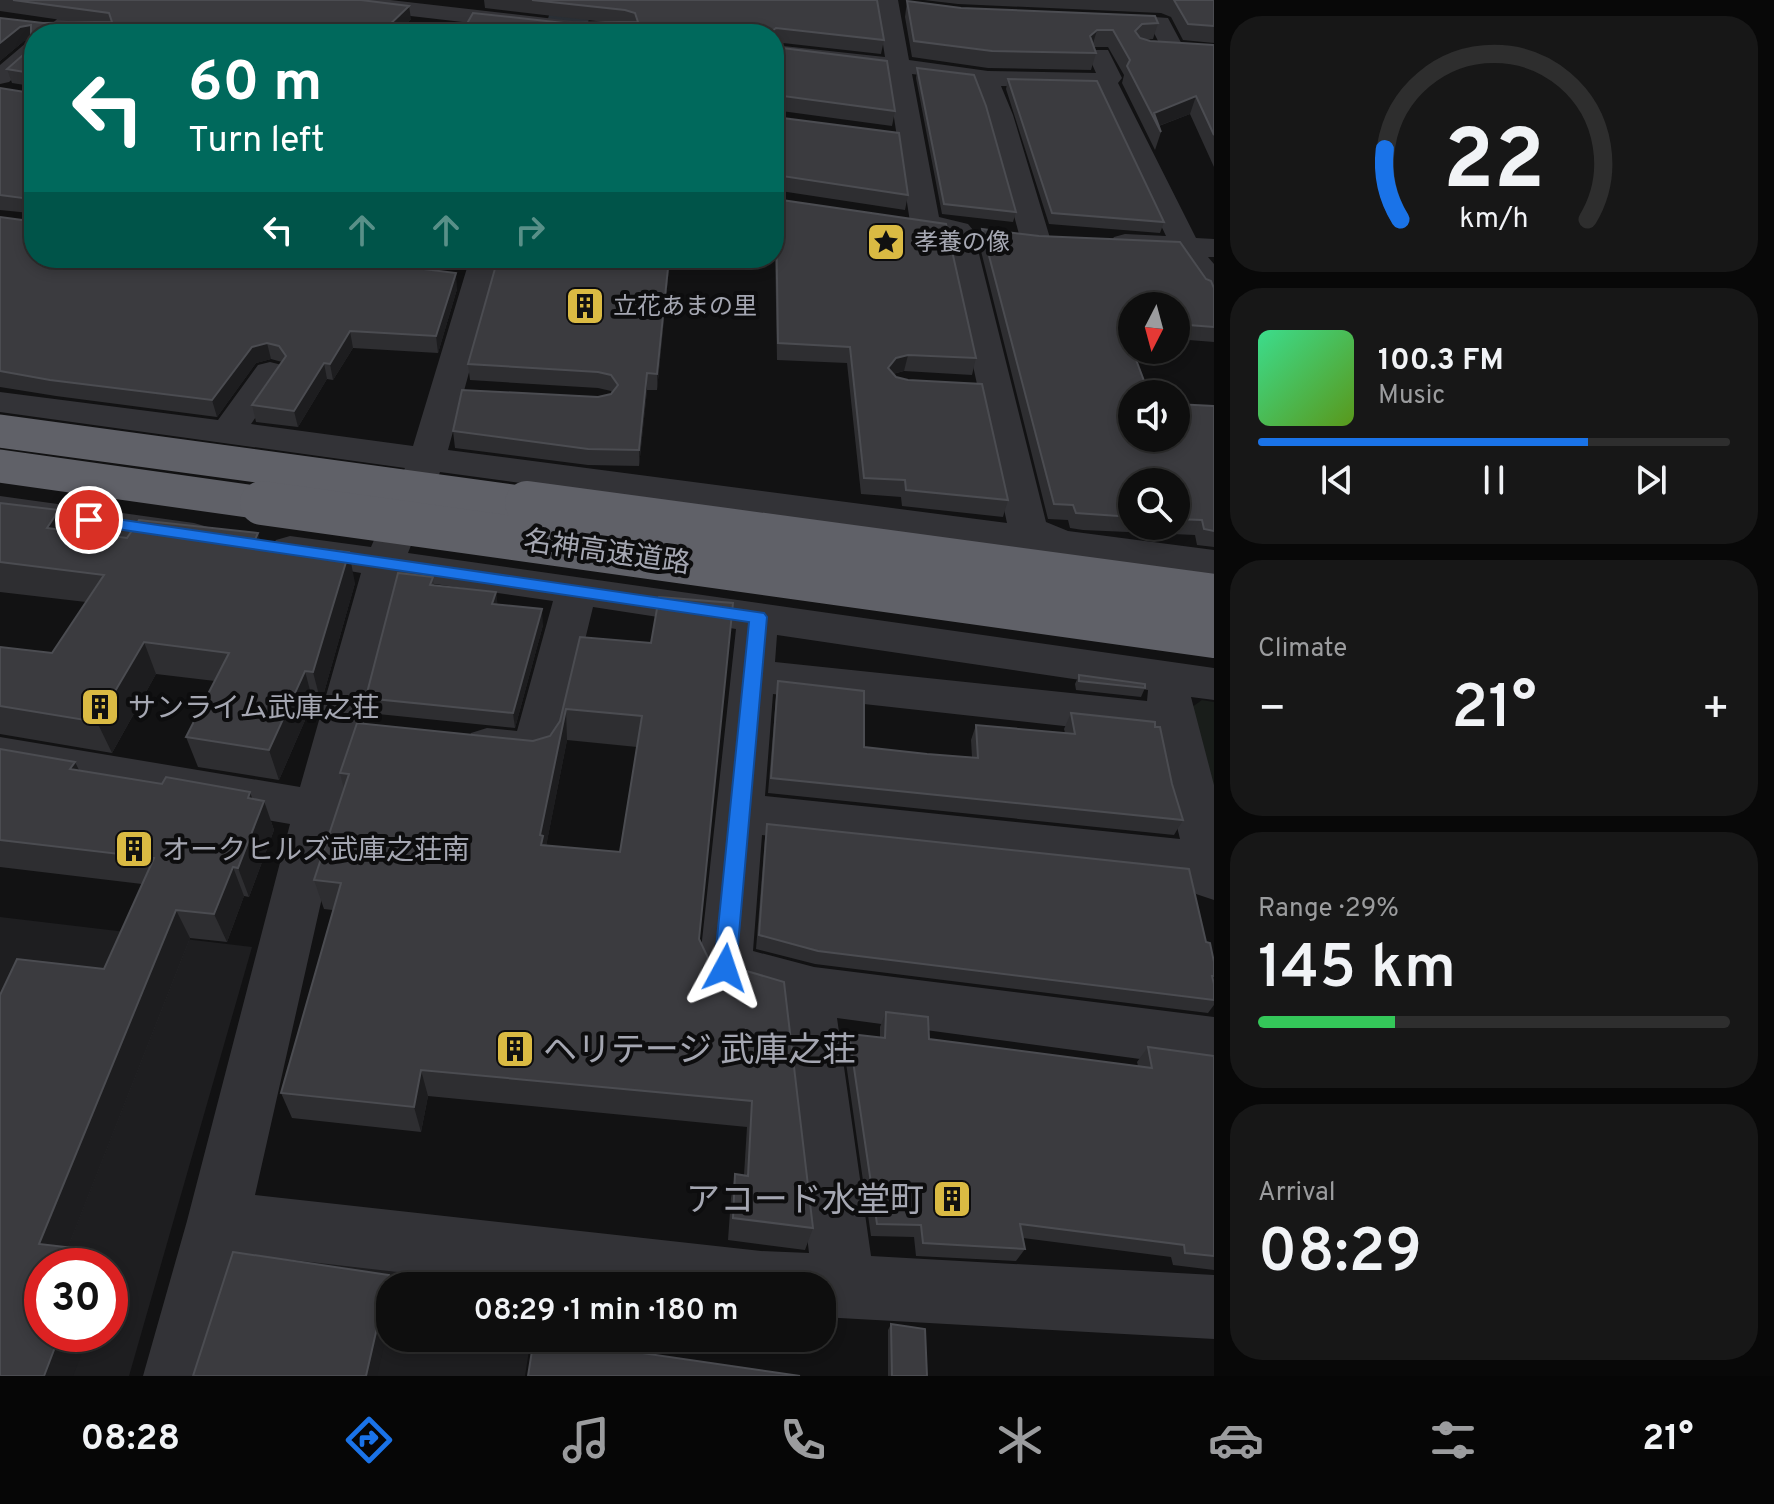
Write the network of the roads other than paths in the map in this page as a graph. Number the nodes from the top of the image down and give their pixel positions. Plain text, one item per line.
1 (92, 0) edge
2 (333, 0) edge
3 (561, 0) edge
4 (891, 4) edge
5 (1082, 20) edge
6 (63, 24) edge
7 (520, 24) edge
8 (559, 24) edge
9 (24, 47) edge
10 (784, 53) edge
11 (899, 66) junction
12 (993, 69) junction
13 (0, 77) edge
14 (1105, 81) junction
15 (897, 220) edge
16 (984, 232) junction
17 (1035, 238) junction
18 (1065, 239) edge
19 (1095, 241) edge
20 (1200, 247) edge
21 (470, 271) edge
22 (1214, 285) edge
23 (270, 372) dead end
24 (0, 402) edge
25 (59, 410) junction
26 (0, 431) edge
27 (228, 432) junction
28 (427, 459) junction
29 (0, 466) edge
30 (0, 478) edge
31 (0, 508) edge
32 (1064, 544) junction
33 (384, 563) junction
34 (1214, 564) edge
35 (576, 591) junction
36 (1214, 596) edge
37 (758, 617) junction
38 (1214, 636) edge
39 (1071, 663) junction
40 (753, 676) junction
41 (1163, 676) junction
42 (1214, 684) edge
43 (1175, 721) junction
44 (445, 742) edge
45 (0, 755) edge
46 (318, 809) junction
47 (740, 813) junction
48 (1213, 873) edge
49 (806, 989) junction
50 (1214, 1043) edge
51 (218, 1221) junction
52 (844, 1287) junction
53 (1214, 1307) edge
54 (176, 1376) edge

1 - 6 street
2 - 7 street
3 - 8 street
4 - 11 street
5 - 14 street
9 - 13 street
10 - 11 street
11 - 12 street
11 - 16 street
12 - 14 street
12 - 17 street
14 - 20 street
15 - 16 street
16 - 17 street
16 - 32 street
17 - 18 street
19 - 20 street
20 - 22 street
21 - 28 street
23 - 27 street
24 - 25 street
25 - 27 street
25 - 30 street
26 - 36 highway, 名神高速道路, bridge
27 - 28 street
28 - 32 street
28 - 33 street
29 - 38 highway, 名神高速道路, bridge
31 - 33 street
32 - 34 street
32 - 39 street
33 - 35 street
33 - 46 street
35 - 37 street
35 - 44 street
37 - 39 street
37 - 40 street
39 - 41 street
40 - 43 street
40 - 47 street
41 - 42 street
41 - 43 street
43 - 48 street
45 - 46 street
46 - 51 street
47 - 48 street
47 - 49 street
49 - 50 street
49 - 52 street
51 - 52 street
51 - 54 street
52 - 53 street

